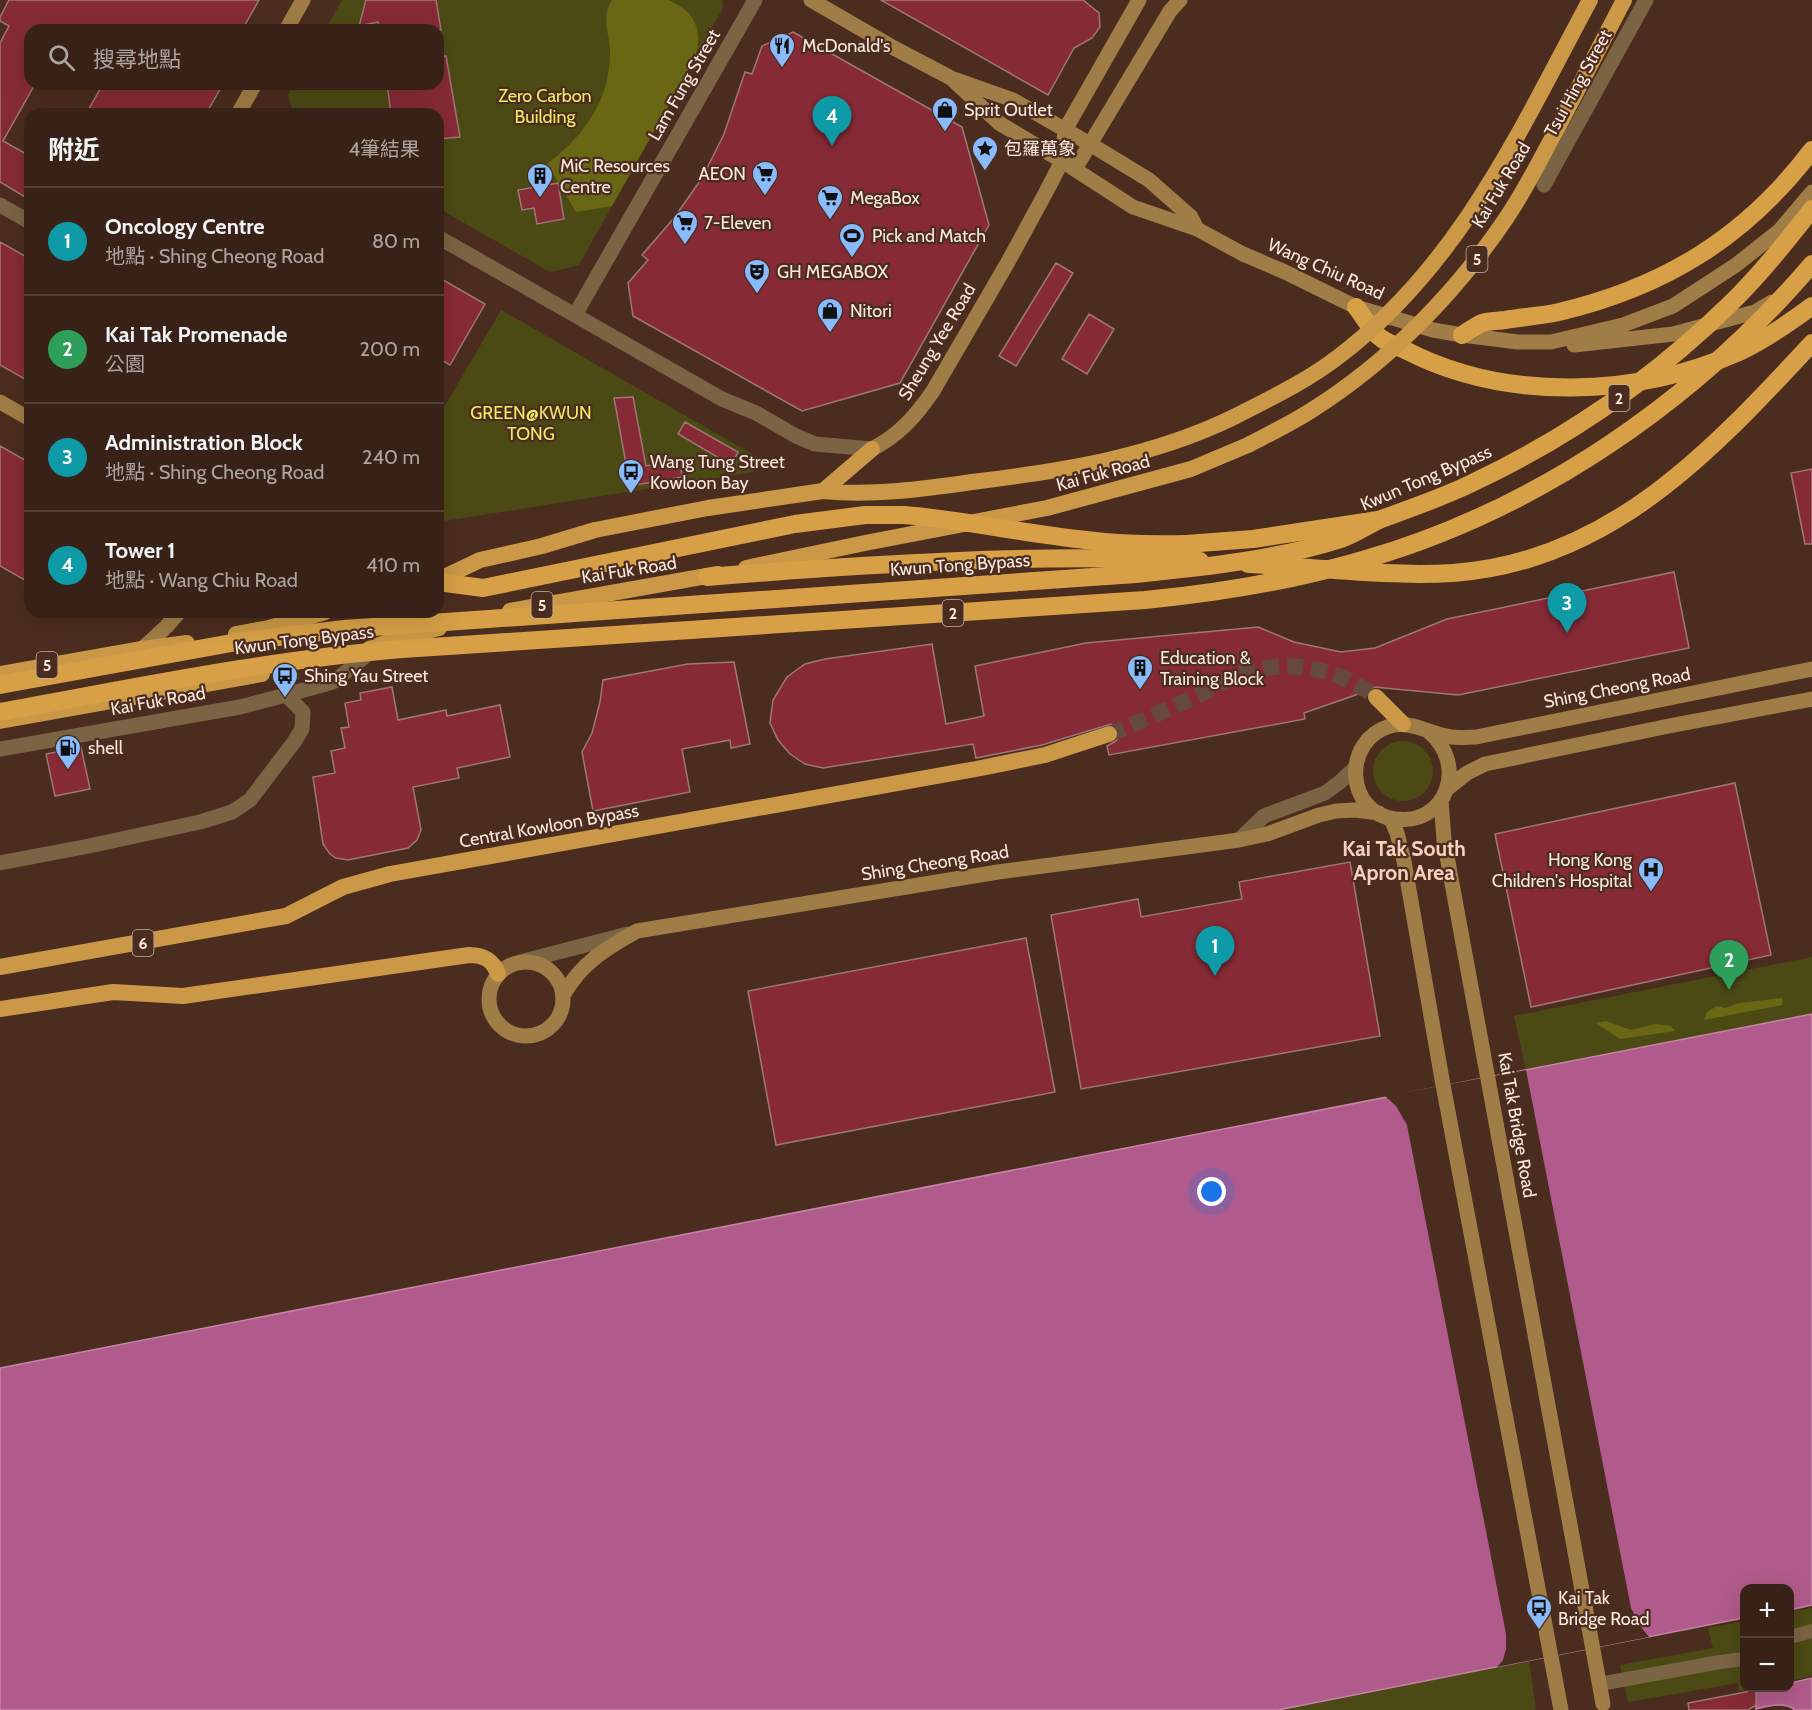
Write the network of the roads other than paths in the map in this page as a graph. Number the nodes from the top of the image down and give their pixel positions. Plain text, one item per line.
1 (303, 0) edge
2 (755, 0) edge
3 (811, 0) edge
4 (1139, 0) edge
5 (1590, 0) edge
6 (1624, 0) edge
7 (1646, 0) edge
8 (1173, 4) edge
9 (289, 24) edge
10 (951, 78) junction
11 (252, 90) edge
12 (241, 108) edge
13 (1065, 130) junction
14 (1090, 144) junction
15 (1812, 150) edge
16 (1069, 165) junction
17 (1544, 185) dead end
18 (1812, 192) edge
19 (0, 205) edge
20 (1812, 209) edge
21 (24, 219) edge
22 (1197, 229) junction
23 (444, 240) edge
24 (1812, 264) edge
25 (1812, 275) edge
26 (1812, 306) edge
27 (1356, 307) junction
28 (575, 315) junction
29 (1462, 335) junction
30 (1551, 342) junction
31 (1812, 343) edge
32 (0, 402) edge
33 (24, 416) edge
34 (872, 449) junction
35 (823, 491) junction
36 (1379, 520) junction
37 (707, 577) junction
38 (444, 578) edge
39 (444, 582) edge
40 (175, 618) edge
41 (304, 618) edge
42 (380, 645) junction
43 (142, 649) junction
44 (1812, 669) edge
45 (0, 674) edge
46 (0, 686) edge
47 (286, 695) junction
48 (1376, 697) tunnel mouth
49 (1812, 699) edge
50 (0, 712) edge
51 (0, 721) edge
52 (1403, 724) junction
53 (1429, 732) junction
54 (1109, 734) tunnel mouth
55 (0, 749) edge
56 (1355, 768) junction
57 (1444, 794) junction
58 (1385, 816) junction
59 (1239, 840) junction
60 (0, 863) edge
61 (637, 931) junction
62 (520, 962) junction
63 (0, 967) edge
64 (498, 974) junction
65 (564, 994) junction
66 (0, 1009) edge
67 (1812, 1630) edge
68 (1794, 1636) edge
69 (1740, 1660) edge
70 (1600, 1684) junction
71 (1603, 1704) dead end
72 (1561, 1710) edge

1 - 9 main road
2 - 28 street, Lam Fung Street
3 - 10 main road, Wang Chiu Road
4 - 13 main road, Sheung Yee Road
5 - 35 highway, Kai Fuk Road / 5, bridge
6 - 37 highway, Kai Fuk Road / 5, bridge
7 - 17 street, Tsui Hing Street
8 - 14 main road, Sheung Yee Road
10 - 13 main road, Wang Chiu Road
10 - 16 main road, Wang Chiu Road
11 - 12 main road
13 - 14 main road, Wang Chiu Road
13 - 16 main road, Sheung Yee Road
14 - 16 main road, Sheung Yee Road
14 - 22 main road, Wang Chiu Road
15 - 29 highway
16 - 22 main road, Wang Chiu Road
16 - 34 main road, Sheung Yee Road
18 - 30 main road, Wang Chiu Road
19 - 21 street
20 - 36 highway, Kwun Tong Bypass / 2, bridge
22 - 27 main road, Wang Chiu Road
23 - 28 street
24 - 50 highway, Kwun Tong Bypass / 2, bridge
25 - 30 main road, Wang Chiu Road
26 - 27 highway
27 - 29 main road, Wang Chiu Road
28 - 34 street
29 - 30 main road, Wang Chiu Road
31 - 37 highway
32 - 33 main road
34 - 35 highway
35 - 38 highway, Kai Fuk Road / 5
36 - 39 highway, bridge
36 - 46 highway, Kwun Tong Bypass / 2, bridge
37 - 42 highway, Kai Fuk Road / 5
40 - 43 main road
41 - 43 highway, 5
42 - 47 street, Kai Fuk Road
42 - 51 highway, Kai Fuk Road / 5
43 - 45 highway, 5
44 - 53 main road, Shing Cheong Road
47 - 55 street, Kai Fuk Road
47 - 60 street
48 - 52 highway
49 - 57 main road, Shing Cheong Road
52 - 53 main road, Shing Cheong Road
52 - 56 main road
53 - 57 main road
54 - 63 highway, Central Kowloon Bypass / 6
56 - 58 main road
56 - 59 street
57 - 58 main road, Shing Cheong Road
57 - 70 main road, Kai Tak Bridge Road
58 - 59 main road, Shing Cheong Road
58 - 72 main road
59 - 61 main road, Shing Cheong Road
61 - 62 street, Shing Cheong Road
61 - 65 main road, Shing Cheong Road
62 - 64 main road, Shing Cheong Road
62 - 65 main road
64 - 65 main road, Shing Cheong Road
64 - 66 highway
67 - 68 street
69 - 70 street
70 - 71 main road, Kai Tak Bridge Road

